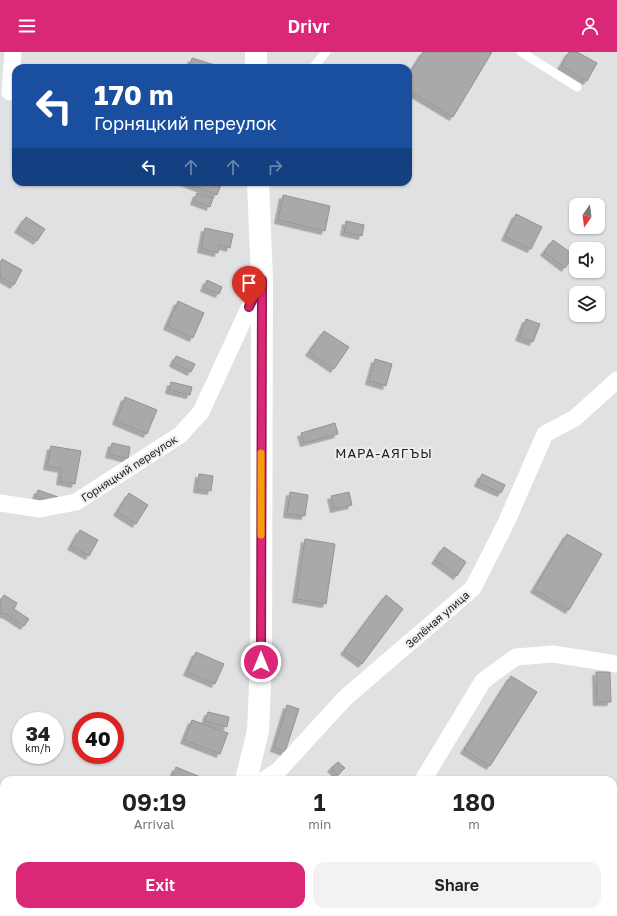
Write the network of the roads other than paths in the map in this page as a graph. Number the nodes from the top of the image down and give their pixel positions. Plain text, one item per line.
1 (13, 52) edge
2 (256, 52) edge
3 (326, 52) edge
4 (521, 52) edge
5 (12, 64) edge
6 (256, 64) edge
7 (316, 64) edge
8 (12, 65) edge
9 (577, 88) dead end
10 (10, 92) dead end
11 (258, 186) edge
12 (262, 280) junction
13 (617, 380) edge
14 (0, 503) edge
15 (617, 664) edge
16 (247, 776) edge
17 (270, 776) edge
18 (426, 776) edge

1 - 5 street
2 - 6 street
3 - 7 lane
4 - 9 lane
8 - 10 street
11 - 12 street
12 - 14 street, Горняцкий переулок
12 - 16 street
13 - 17 street, Зелёная улица
15 - 18 street

